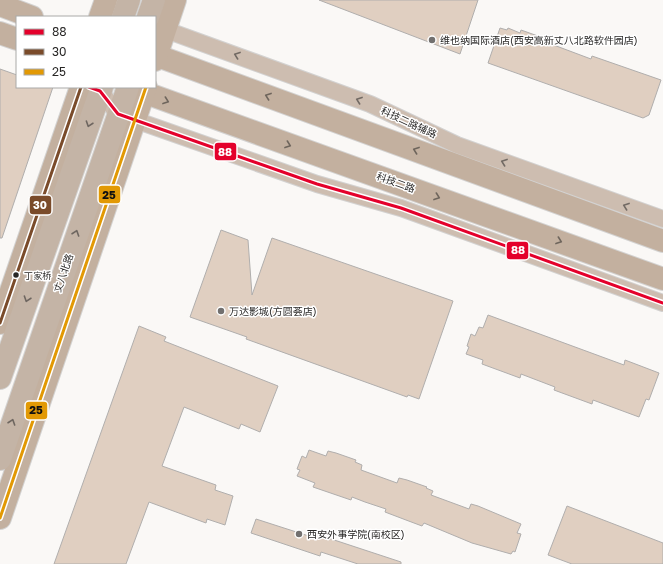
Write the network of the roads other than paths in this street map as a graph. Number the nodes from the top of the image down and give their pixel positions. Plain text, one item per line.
1 (129, 0) edge
2 (154, 0) edge
3 (175, 0) edge
4 (0, 5) edge
5 (29, 16) edge
6 (123, 16) edge
7 (148, 16) edge
8 (160, 28) edge
9 (0, 33) edge
10 (16, 39) edge
11 (156, 57) edge
12 (93, 88) edge
13 (137, 88) edge
14 (127, 117) junction
15 (663, 219) edge
16 (663, 241) edge
17 (663, 279) edge
18 (663, 303) edge
19 (0, 323) edge
20 (0, 378) edge
21 (0, 459) edge
22 (0, 518) edge

1 - 6 main road
2 - 7 main road
3 - 8 main road
4 - 5 main road
8 - 11 main road
15 -> 8 street, 科技二路辅路
9 - 10 main road
16 -> 11 main road
12 - 14 street
12 - 19 main road
12 -> 20 main road
13 - 14 main road, 丈八北路
13 -> 17 main road, 科技二路
14 - 18 street
21 -> 14 main road, 丈八北路
14 - 22 main road

